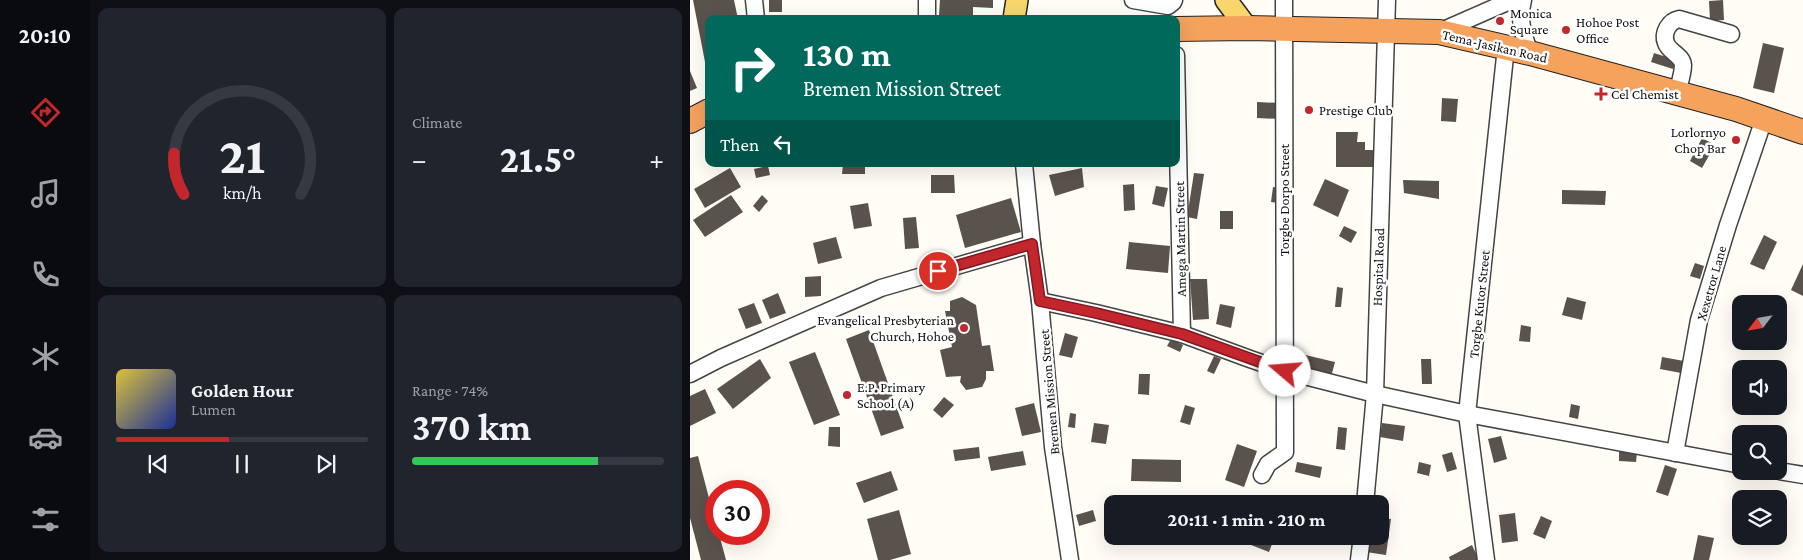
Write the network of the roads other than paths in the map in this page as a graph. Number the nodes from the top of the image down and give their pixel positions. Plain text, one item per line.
1 (754, 0) edge
2 (927, 0) edge
3 (1017, 0) edge
4 (1133, 0) edge
5 (1174, 0) edge
6 (1226, 0) edge
7 (1284, 0) edge
8 (1387, 0) edge
9 (1511, 0) edge
10 (1523, 0) edge
11 (756, 15) edge
12 (928, 15) edge
13 (1015, 15) edge
14 (1247, 28) junction
15 (1180, 29) edge
16 (1284, 29) junction
17 (1386, 31) junction
18 (1439, 32) junction
19 (1732, 34) dead end
20 (1506, 47) junction
21 (1530, 53) junction
22 (1677, 93) junction
23 (705, 113) edge
24 (1764, 118) junction
25 (690, 121) edge
26 (1803, 132) edge
27 (1024, 167) edge
28 (1178, 167) edge
29 (1032, 244) junction
30 (1040, 301) junction
31 (1182, 334) junction
32 (1285, 371) junction
33 (690, 374) edge
34 (1374, 394) junction
35 (1467, 414) junction
36 (1675, 453) junction
37 (1732, 463) edge
38 (1787, 473) edge
39 (1262, 475) dead end
40 (1803, 476) edge
41 (1366, 495) edge
42 (1361, 545) edge
43 (1070, 560) edge
44 (1359, 560) edge
45 (1486, 560) edge

1 - 11 street
2 - 12 street
3 - 13 main road
4 - 5 street
6 - 14 main road
7 - 16 street, Torgbe Dorpo Street
8 - 17 street, Hospital Road
9 - 18 street
10 - 21 street
14 - 15 highway, Tema-Jasikan Road
14 - 16 highway, Tema-Jasikan Road
16 - 17 highway, Tema-Jasikan Road
16 - 32 street, Torgbe Dorpo Street
17 - 18 highway, Tema-Jasikan Road
17 - 34 street, Hospital Road
18 - 20 highway, Tema-Jasikan Road
19 - 22 street
20 - 21 highway, Tema-Jasikan Road
20 - 35 street, Torgbe Kutor Street
21 - 22 highway, Tema-Jasikan Road
22 - 24 highway, Tema-Jasikan Road
23 - 25 highway
24 - 26 highway, Tema-Jasikan Road
24 - 36 street, Xexetror Lane
27 - 29 street, Bremen Mission Street
28 - 31 street, Amega Martin Street
29 - 30 street, Bremen Mission Street
29 - 33 street
30 - 31 street
30 - 43 street, Bremen Mission Street
31 - 32 street
32 - 34 street
32 - 39 street, Torgbe Dorpo Street
34 - 35 street
34 - 41 street, Hospital Road
35 - 36 street
35 - 45 street, Torgbe Kutor Street
36 - 37 street
38 - 40 street
42 - 44 street

